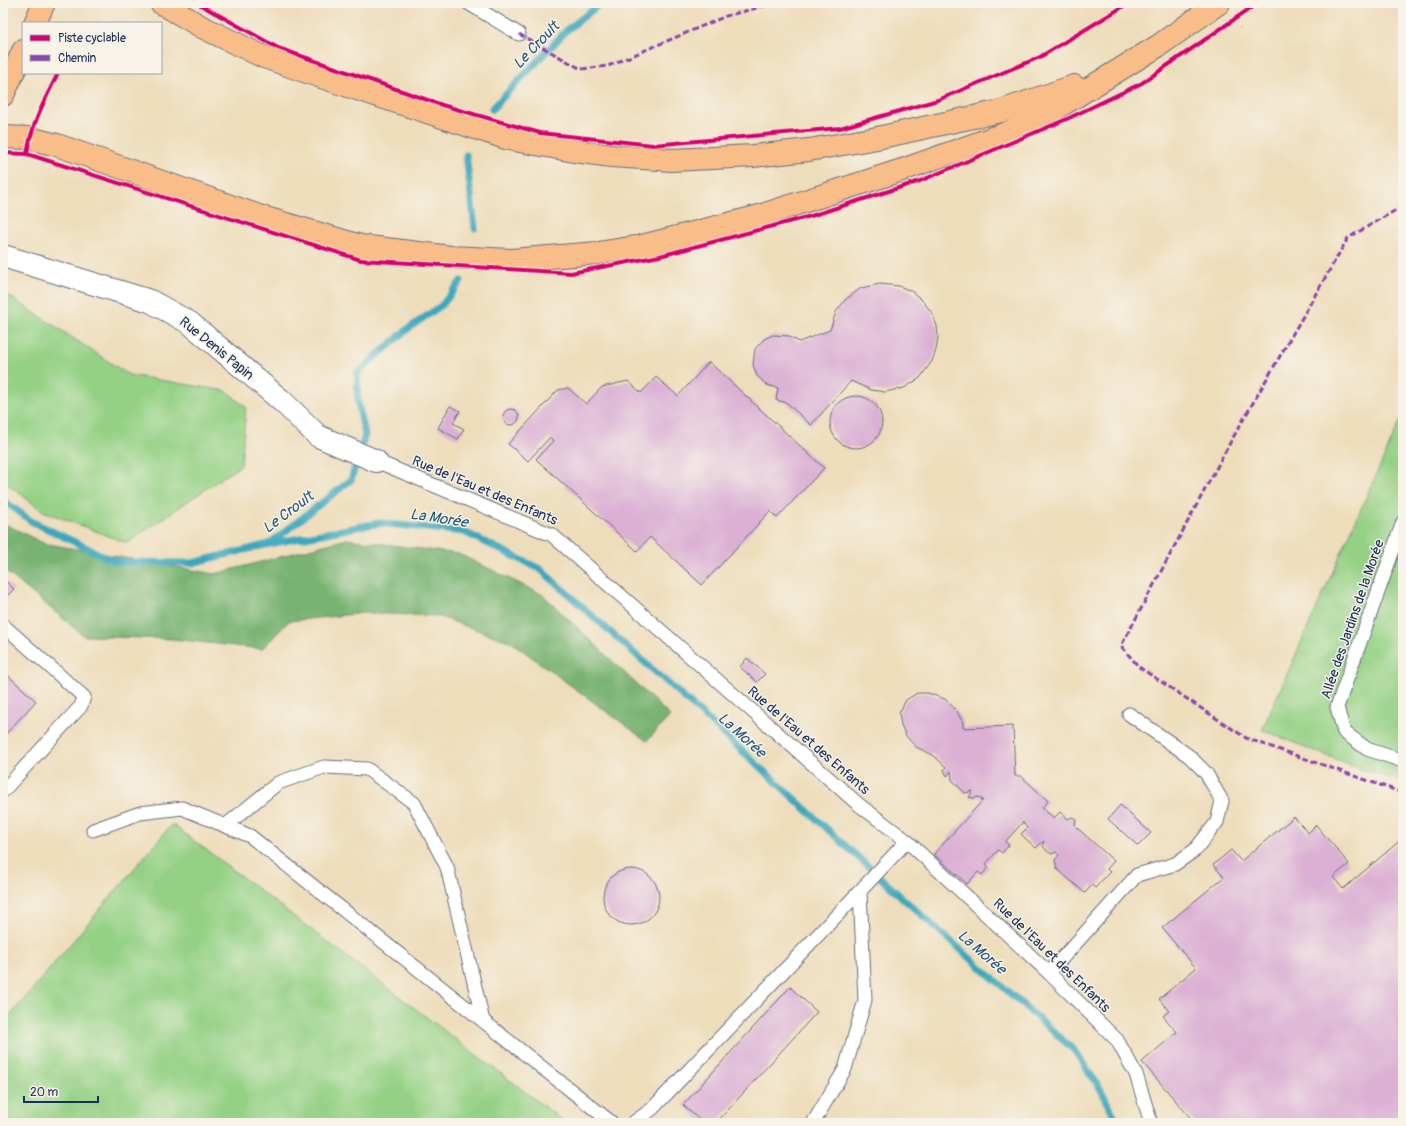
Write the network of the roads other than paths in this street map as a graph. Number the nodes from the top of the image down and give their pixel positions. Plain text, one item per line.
1 (44, 3) edge
2 (160, 3) edge
3 (468, 3) edge
4 (1219, 3) edge
5 (36, 22) edge
6 (519, 34) dead end
7 (22, 53) edge
8 (1118, 70) junction
9 (3, 95) edge
10 (3, 137) edge
11 (3, 256) edge
12 (376, 461) joint
13 (1403, 522) edge
14 (3, 625) edge
15 (1129, 714) dead end
16 (1403, 761) edge
17 (3, 791) edge
18 (225, 826) junction
19 (93, 830) dead end
20 (907, 841) junction
21 (860, 891) junction
22 (1049, 973) junction
23 (483, 1021) junction
24 (612, 1123) edge
25 (633, 1123) edge
26 (813, 1123) edge
27 (1151, 1123) edge

1 - 5 main road
2 - 8 main road
3 - 6 lane
4 - 8 main road
7 - 9 main road
8 - 10 main road
11 - 12 street, Rue Denis Papin
12 - 20 lane, Rue de l'Eau et des Enfants
13 - 16 lane, Allée des Jardins de la Morée
14 - 17 lane
15 - 22 lane
18 - 19 lane
18 - 23 lane
18 - 23 lane
20 - 21 lane
20 - 22 lane, Rue de l'Eau et des Enfants
21 - 25 lane
21 - 26 lane
22 - 27 lane, Rue de l'Eau et des Enfants
23 - 24 lane

